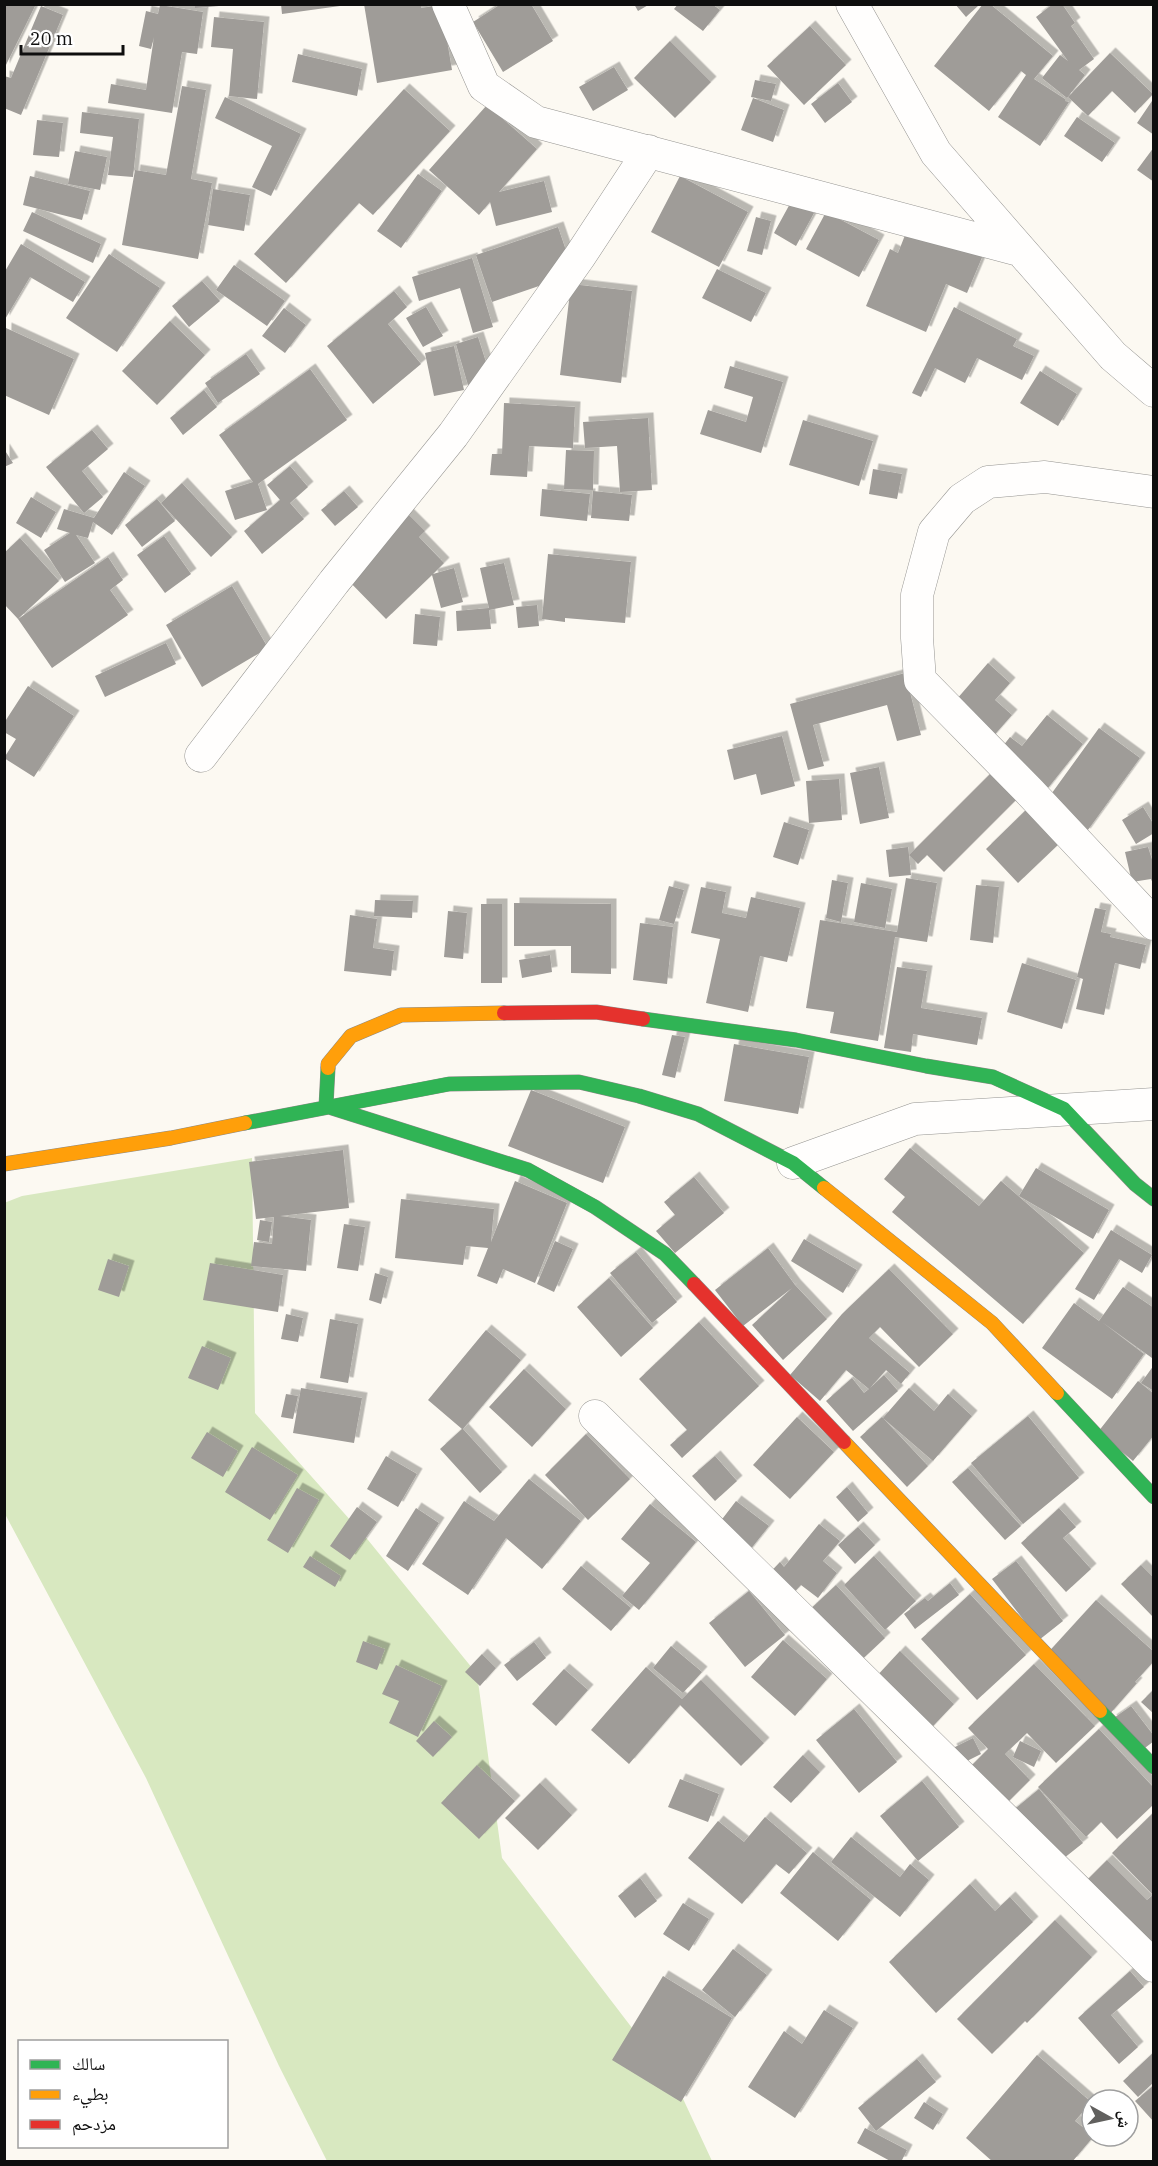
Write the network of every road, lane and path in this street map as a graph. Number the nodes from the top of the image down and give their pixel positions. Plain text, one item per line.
1 (448, 4) edge
2 (852, 4) edge
3 (649, 151) junction
4 (1019, 250) junction
5 (1154, 391) edge
6 (1154, 492) edge
7 (201, 756) dead end
8 (1154, 924) edge
9 (1154, 1104) edge
10 (326, 1106) junction
11 (1064, 1109) junction
12 (793, 1163) junction
13 (4, 1164) edge
14 (1154, 1199) edge
15 (595, 1416) dead end
16 (1154, 1497) edge
17 (1154, 1767) edge
18 (1154, 1966) edge

1 - 3 street
2 - 4 street
3 - 4 street
3 - 7 street
4 - 5 street
6 - 8 street
9 - 11 street
10 - 11 street
10 - 12 street
10 - 13 street
10 - 17 street
11 - 12 street
11 - 14 street
12 - 16 street
15 - 18 street

